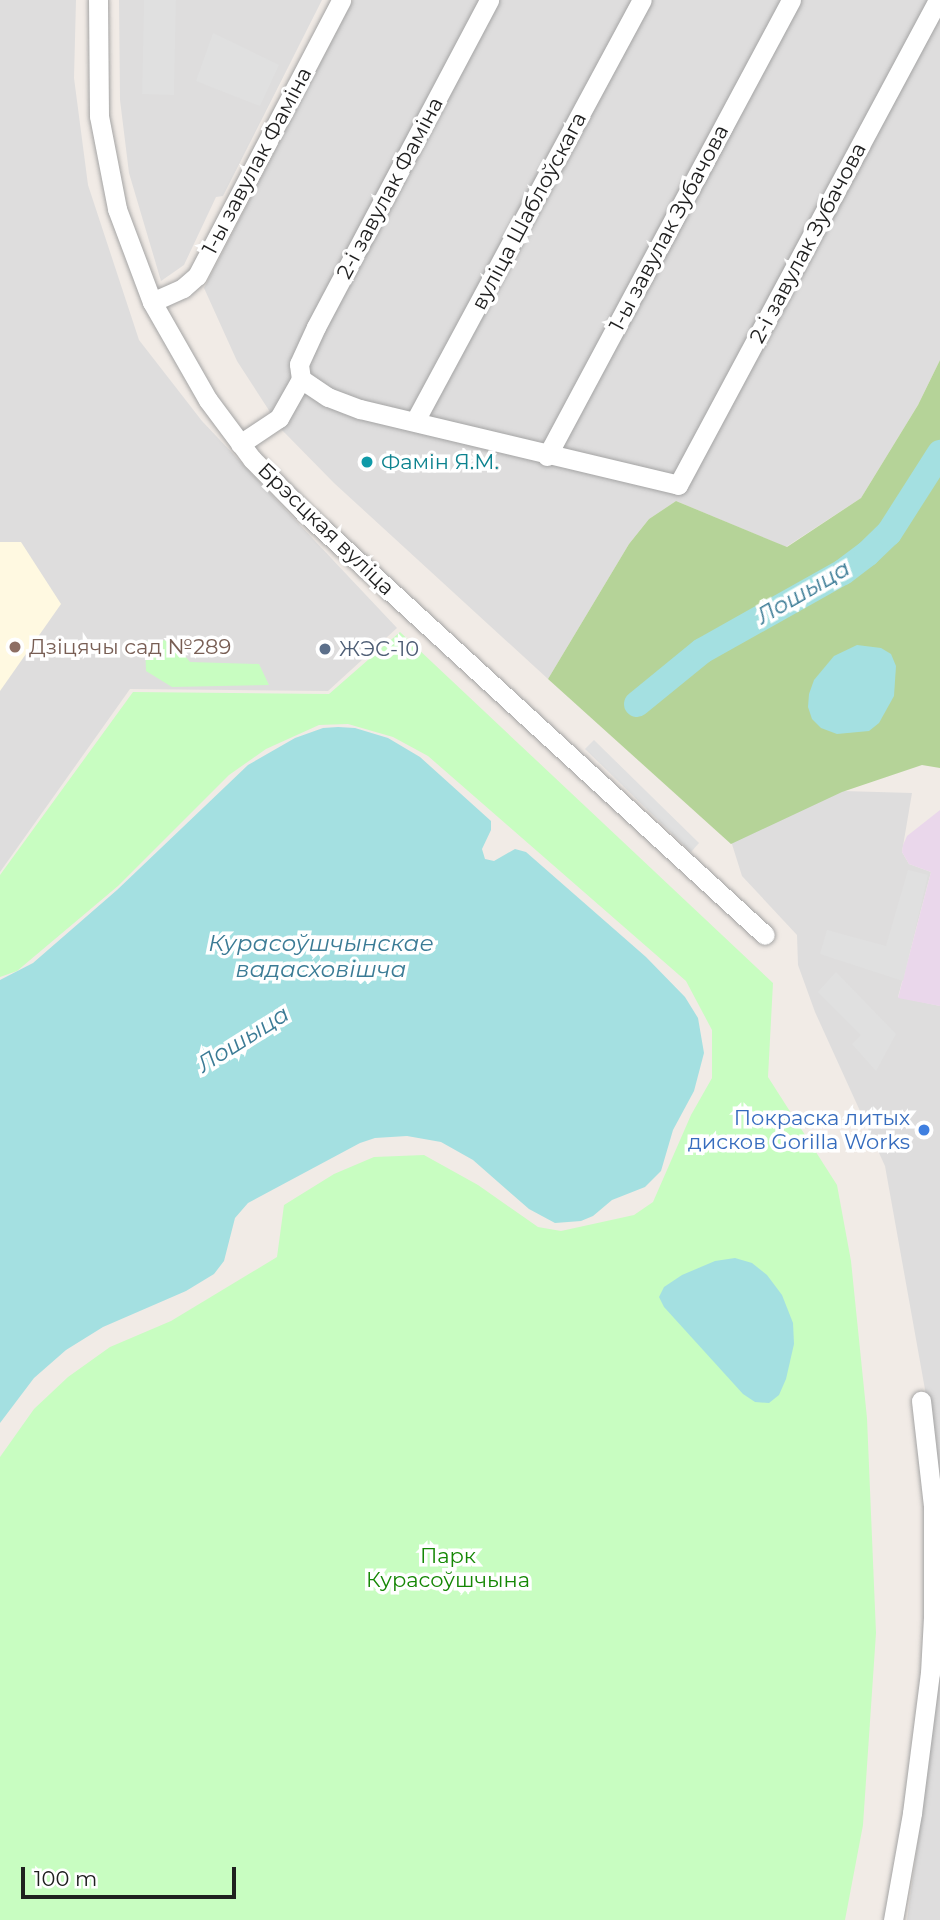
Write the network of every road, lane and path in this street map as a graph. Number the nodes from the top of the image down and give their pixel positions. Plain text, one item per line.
1 (98, 0) edge
2 (341, 0) edge
3 (489, 0) edge
4 (642, 0) edge
5 (791, 0) edge
6 (938, 0) edge
7 (152, 302) junction
8 (301, 379) junction
9 (415, 421) junction
10 (240, 443) junction
11 (547, 456) junction
12 (765, 936) dead end
13 (921, 1402) dead end
14 (893, 1920) edge

1 - 7 street, Брэсцкая вуліца
2 - 7 street, 1-ы завулак Фаміна
3 - 8 street, 2-і завулак Фаміна
4 - 9 street, вуліца Шаблоўскага
5 - 11 street, 1-ы завулак Зубачова
6 - 11 street, 2-і завулак Зубачова
7 - 10 street, Брэсцкая вуліца
8 - 9 street
8 - 10 street, 2-і завулак Фаміна
9 - 11 street
10 - 12 street, Брэсцкая вуліца
13 - 14 street

